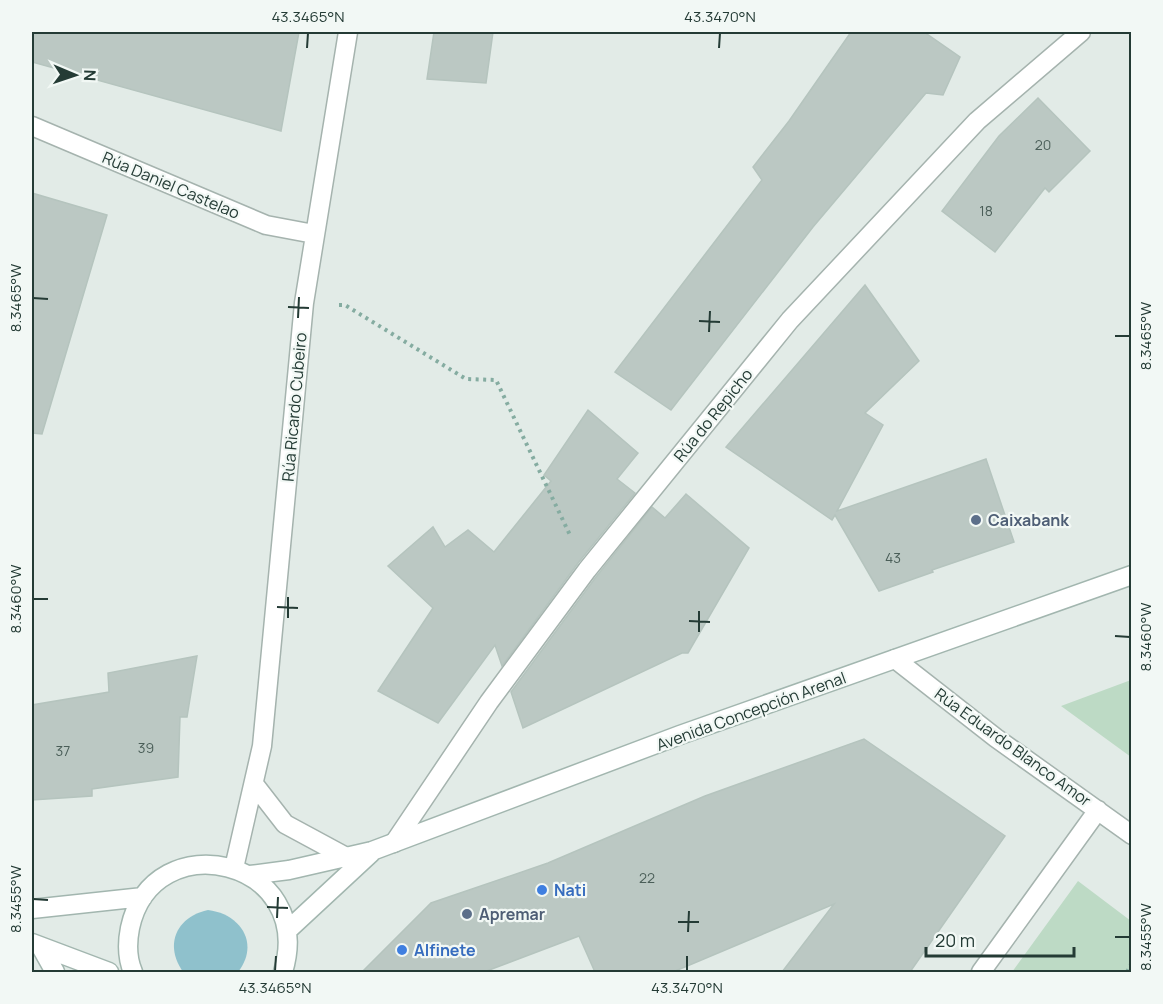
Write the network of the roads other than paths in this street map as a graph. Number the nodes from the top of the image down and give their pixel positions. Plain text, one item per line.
1 (348, 32) edge
2 (1081, 32) edge
3 (32, 126) edge
4 (314, 234) junction
5 (1131, 575) edge
6 (895, 659) junction
7 (254, 784) junction
8 (1098, 810) junction
9 (1131, 835) edge
10 (394, 843) junction
11 (372, 851) junction
12 (348, 858) junction
13 (242, 872) junction
14 (143, 897) junction
15 (32, 909) edge
16 (288, 930) junction
17 (36, 945) edge
18 (55, 972) edge
19 (109, 972) edge
20 (133, 972) edge
21 (283, 972) edge
22 (981, 972) edge

1 - 4 street, Rúa Ricardo Cubeiro
2 - 10 street, Rúa do Repicho
3 - 4 street, Rúa Daniel Castelao
4 - 7 street, Rúa Ricardo Cubeiro
5 - 6 street, Avenida Concepción Arenal
6 - 8 street, Rúa Eduardo Blanco Amor
6 - 10 street, Avenida Concepción Arenal
7 - 12 street
7 - 13 street, Rúa Ricardo Cubeiro
8 - 9 street, Rúa Eduardo Blanco Amor
8 - 22 street
10 - 11 street, Avenida Concepción Arenal
11 - 12 street, Avenida Concepción Arenal
11 - 16 street, Avenida Concepción Arenal
12 - 13 street, Avenida Concepción Arenal
13 - 14 street, Avenida Concepción Arenal
13 - 16 street
14 - 15 street
14 - 20 street, Avenida Concepción Arenal
16 - 21 street
17 - 18 street
17 - 19 street

